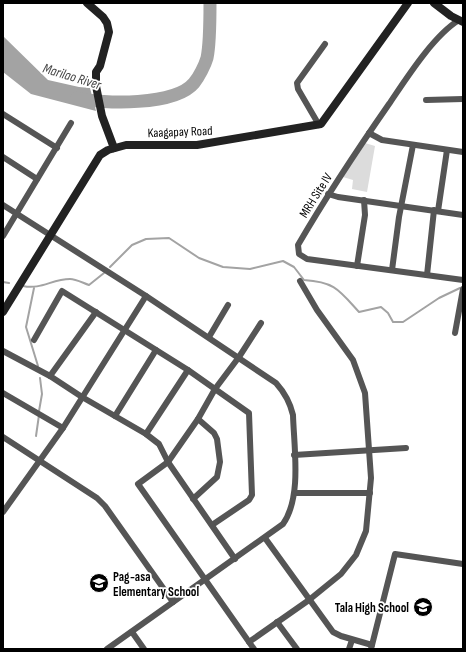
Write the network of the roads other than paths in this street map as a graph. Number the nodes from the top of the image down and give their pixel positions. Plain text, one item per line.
1 (87, 3) edge
2 (408, 3) edge
3 (434, 3) edge
4 (461, 21) edge
5 (325, 44) dead end
6 (463, 99) edge
7 (426, 100) dead end
8 (3, 114) edge
9 (71, 123) dead end
10 (319, 125) junction
11 (369, 133) junction
12 (413, 145) junction
13 (57, 148) junction
14 (114, 148) junction
15 (447, 150) junction
16 (463, 152) edge
17 (3, 157) edge
18 (37, 178) junction
19 (328, 194) junction
20 (364, 200) junction
21 (3, 205) edge
22 (402, 206) junction
23 (436, 211) junction
24 (17, 214) junction
25 (463, 215) edge
26 (51, 234) junction
27 (3, 236) edge
28 (357, 266) junction
29 (392, 270) junction
30 (427, 275) junction
31 (463, 280) edge
32 (300, 281) dead end
33 (463, 289) edge
34 (146, 296) junction
35 (228, 305) dead end
36 (3, 312) edge
37 (96, 312) junction
38 (261, 323) dead end
39 (125, 330) junction
40 (463, 335) edge
41 (209, 337) junction
42 (34, 340) dead end
43 (156, 350) junction
44 (3, 351) edge
45 (239, 357) junction
46 (188, 370) junction
47 (50, 376) junction
48 (215, 388) junction
49 (3, 393) edge
50 (82, 397) junction
51 (115, 416) junction
52 (198, 419) junction
53 (63, 428) junction
54 (146, 434) junction
55 (3, 437) edge
56 (406, 448) dead end
57 (370, 450) junction
58 (294, 455) junction
59 (41, 461) junction
60 (168, 462) junction
61 (295, 493) junction
62 (370, 493) junction
63 (193, 499) junction
64 (3, 512) edge
65 (212, 525) junction
66 (265, 538) junction
67 (235, 559) junction
68 (463, 564) edge
69 (205, 579) junction
70 (309, 600) junction
71 (173, 602) junction
72 (277, 622) junction
73 (132, 632) junction
74 (352, 640) junction
75 (249, 642) junction
76 (372, 647) edge
77 (107, 649) edge
78 (144, 649) edge
79 (254, 649) edge
80 (297, 649) edge
81 (349, 649) edge

1 - 14 street
2 - 10 street
3 - 4 street
4 - 11 street, MRH Site IV
5 - 10 street
6 - 7 street
8 - 13 street
9 - 13 street
10 - 14 street, Kaagapay Road
11 - 12 street
11 - 19 street, MRH Site IV
12 - 15 street
12 - 22 street
13 - 18 street
14 - 26 street, Kaagapay Road
15 - 16 street
15 - 23 street
17 - 18 street
18 - 24 street
19 - 20 street
19 - 28 street, MRH Site IV
20 - 22 street
20 - 28 street
21 - 24 street
22 - 23 street
22 - 29 street
23 - 25 street
23 - 30 street
24 - 26 street
24 - 27 street
26 - 34 street
26 - 36 street, Kaagapay Road
28 - 29 street, MRH Site IV
29 - 30 street, MRH Site IV
30 - 31 street, MRH Site IV
32 - 57 street
33 - 40 street
34 - 39 street
34 - 41 street
35 - 41 street
37 - 39 street
37 - 42 street
37 - 47 street
38 - 45 street
39 - 43 street
39 - 50 street
41 - 45 street
43 - 46 street
43 - 51 street
44 - 47 street
45 - 48 street
45 - 58 street
46 - 48 street
46 - 54 street
47 - 50 street
48 - 52 street
48 - 65 street
49 - 53 street
50 - 51 street
50 - 53 street
51 - 54 street
52 - 60 street
52 - 63 street
53 - 59 street
54 - 60 street
55 - 59 street
56 - 57 street
57 - 58 street
57 - 62 street
58 - 61 street
59 - 64 street
59 - 71 street
60 - 63 street
60 - 69 street
61 - 62 street
61 - 66 street
62 - 70 street
63 - 65 street
65 - 67 street
66 - 67 street
66 - 70 street
67 - 69 street
68 - 76 street
69 - 71 street
69 - 75 street
70 - 72 street
70 - 74 street
71 - 73 street
72 - 75 street
72 - 80 street
73 - 77 street
73 - 78 street
74 - 76 street
74 - 81 street
75 - 79 street

